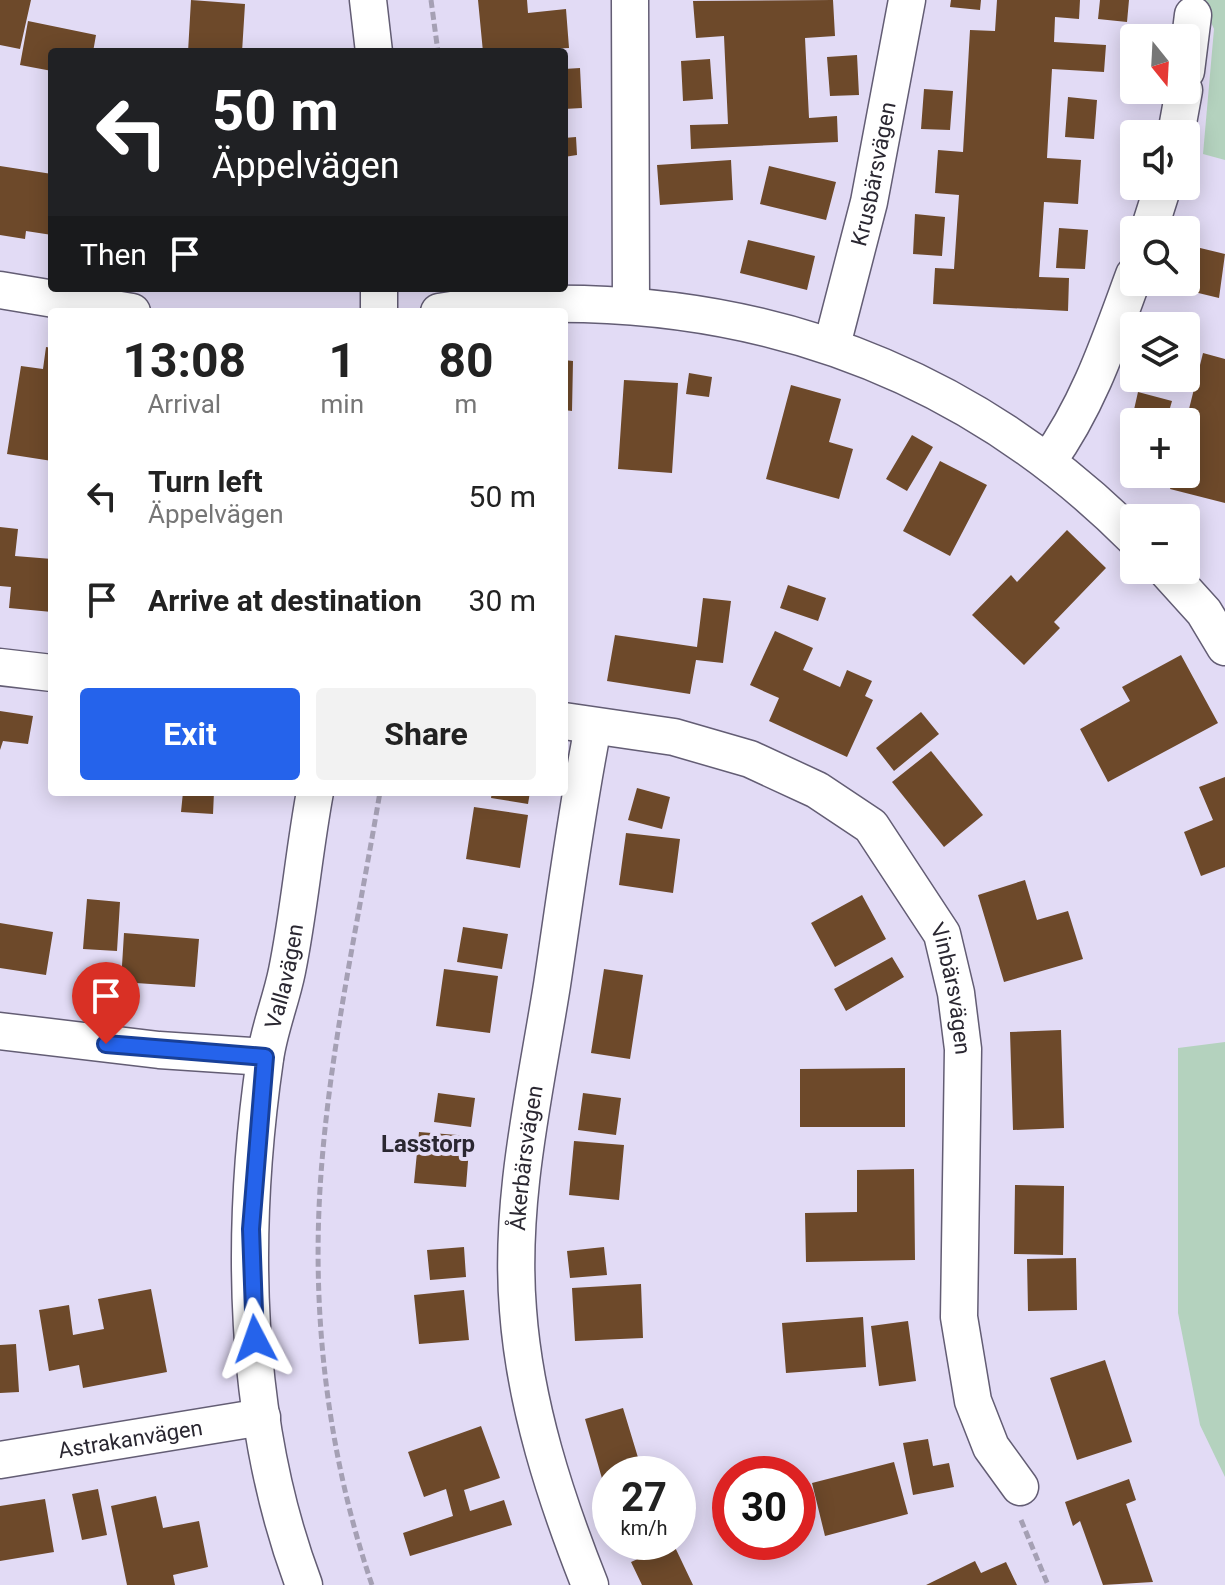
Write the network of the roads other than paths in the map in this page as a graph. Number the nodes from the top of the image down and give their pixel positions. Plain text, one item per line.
1 (368, 0) edge
2 (630, 0) edge
3 (907, 0) edge
4 (1193, 15) dead end
5 (1192, 24) edge
6 (374, 48) edge
7 (0, 290) edge
8 (1126, 296) edge
9 (631, 306) junction
10 (108, 308) edge
11 (478, 308) edge
12 (832, 345) junction
13 (1048, 461) junction
14 (1120, 524) edge
15 (1186, 584) edge
16 (1214, 603) edge
17 (1225, 647) edge
18 (0, 667) edge
19 (48, 673) edge
20 (579, 724) edge
21 (314, 796) edge
22 (0, 1031) edge
23 (265, 1057) junction
24 (262, 1417) junction
25 (0, 1460) edge
26 (1020, 1487) road end
27 (304, 1585) edge
28 (590, 1585) edge

1 - 6 street
2 - 9 street
3 - 12 street, Krusbärsvägen
4 - 5 street
7 - 10 street
8 - 13 street
9 - 11 street
9 - 12 street
12 - 13 street
13 - 14 street
15 - 16 street
16 - 17 street
18 - 19 street
20 - 26 street, Vinbärsvägen
20 - 28 street, Åkerbärsvägen
21 - 23 street, Vallavägen
22 - 23 street
23 - 24 street, Vallavägen
24 - 25 street, Astrakanvägen
24 - 27 street, Vallavägen

